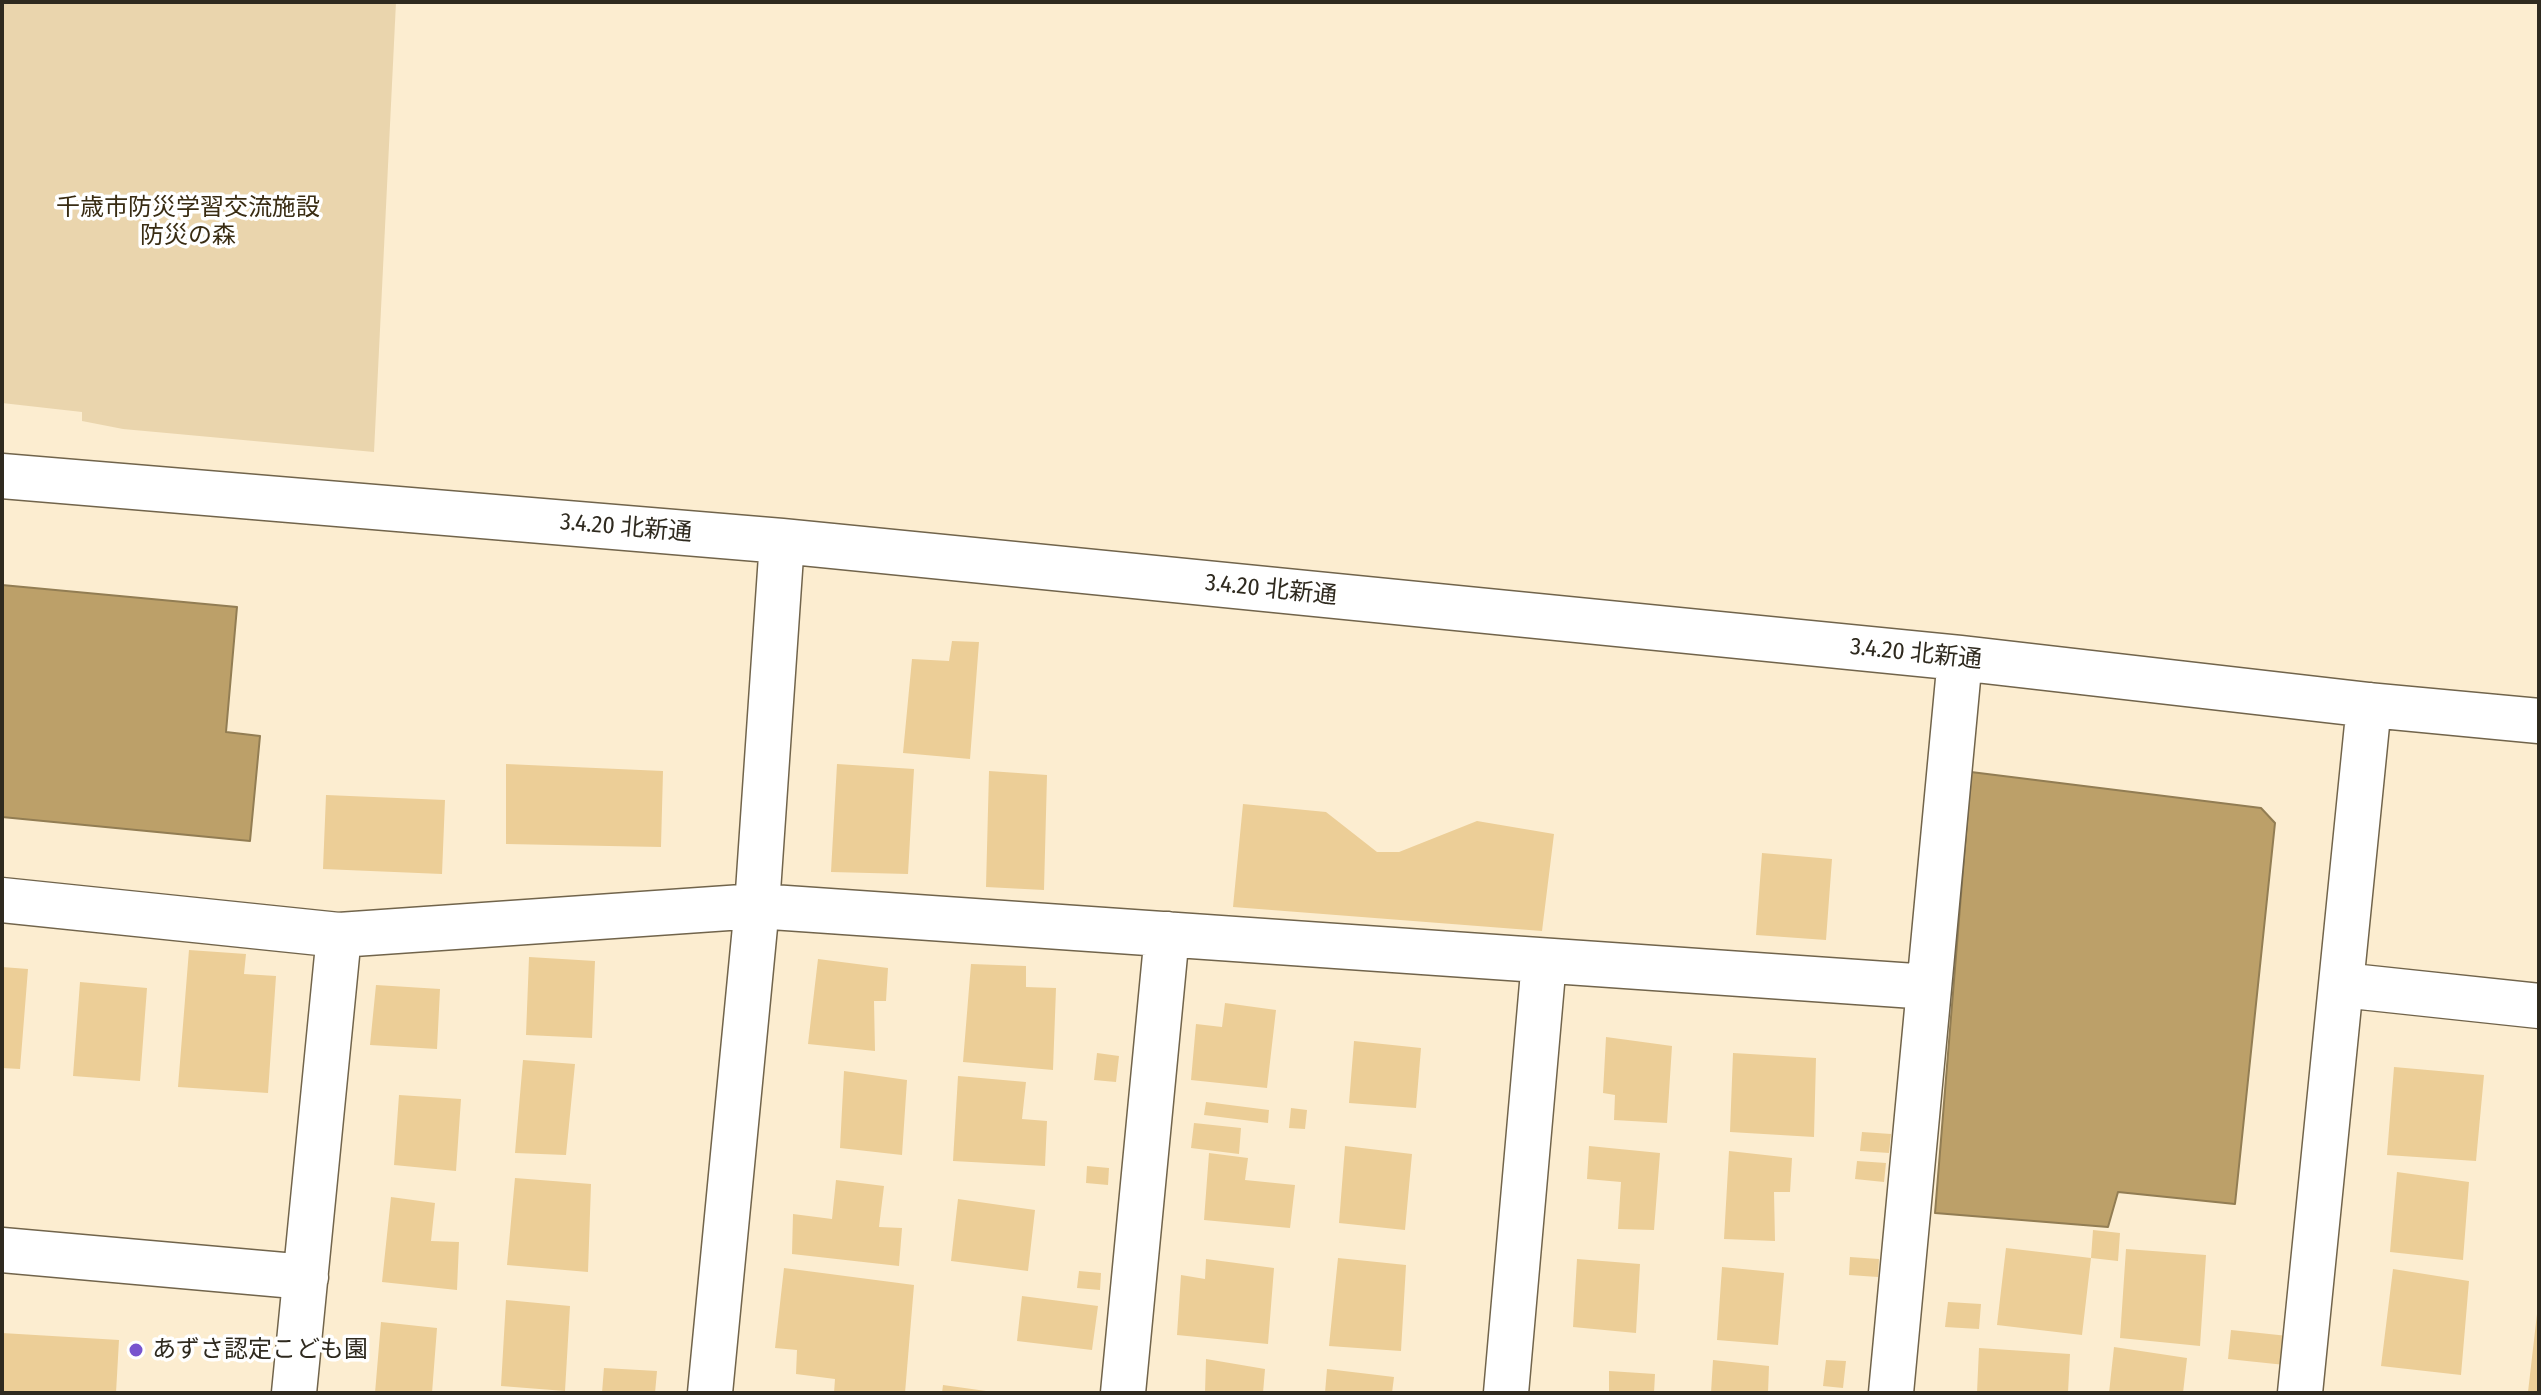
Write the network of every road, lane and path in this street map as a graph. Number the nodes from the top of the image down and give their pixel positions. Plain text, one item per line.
1 (2, 476) edge
2 (782, 541) junction
3 (1960, 658) junction
4 (2369, 705) junction
5 (2539, 721) edge
6 (2, 900) edge
7 (757, 906) junction
8 (1167, 934) junction
9 (339, 935) junction
10 (1544, 961) junction
11 (2342, 985) junction
12 (1929, 987) junction
13 (2539, 1006) edge
14 (2, 1250) edge
15 (306, 1277) junction
16 (294, 1393) edge
17 (710, 1393) edge
18 (1123, 1393) edge
19 (1506, 1393) edge
20 (1891, 1393) edge
21 (2300, 1393) edge

1 - 2 street, 3.4.20 北新通
2 - 3 street, 3.4.20 北新通
2 - 7 street
3 - 4 street, 3.4.20 北新通
3 - 12 street
4 - 5 street, 3.4.20 北新通
4 - 11 street
6 - 9 street
7 - 8 street
7 - 9 street
7 - 17 street
8 - 10 street
8 - 18 street
9 - 15 street
10 - 12 street
10 - 19 street
11 - 13 street
11 - 21 street
12 - 20 street
14 - 15 street
15 - 16 street

